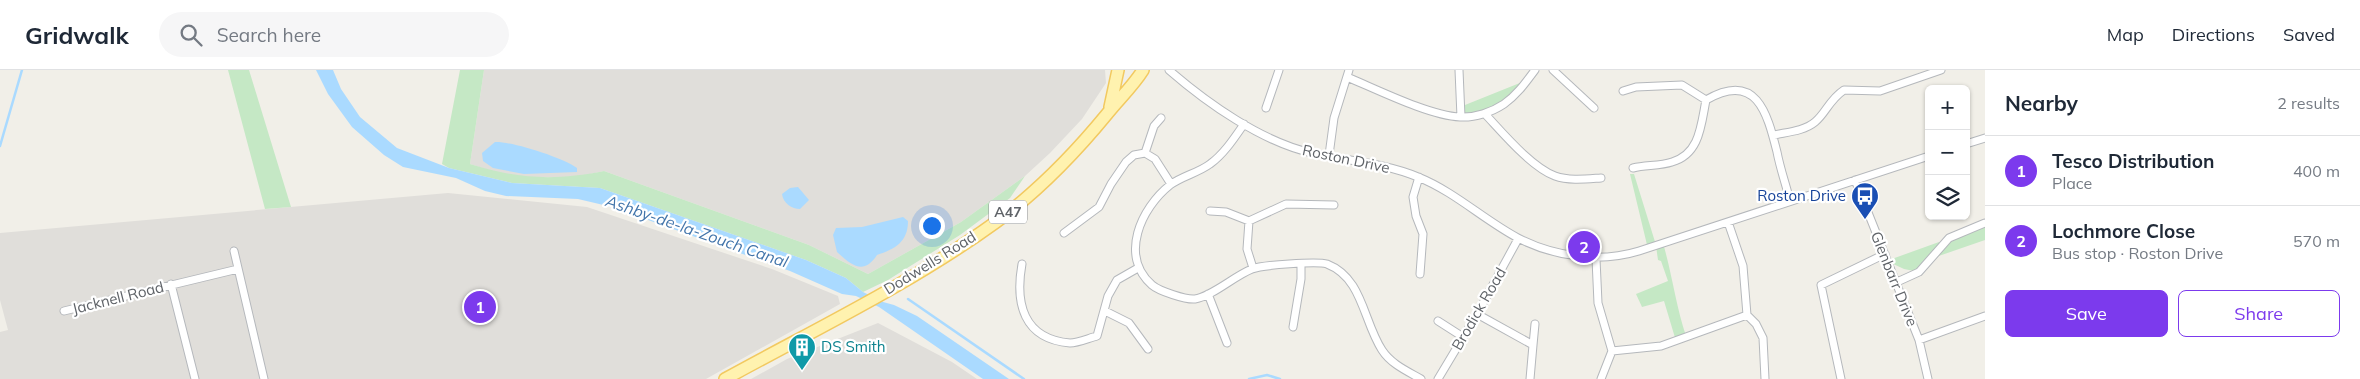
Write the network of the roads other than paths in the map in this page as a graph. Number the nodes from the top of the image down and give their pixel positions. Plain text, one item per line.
1 (1118, 70) edge
2 (1143, 70) edge
3 (1169, 70) edge
4 (1279, 70) edge
5 (1459, 70) edge
6 (1535, 70) edge
7 (1553, 70) edge
8 (1941, 70) edge
9 (1348, 74) edge
10 (1623, 91) dead end
11 (1706, 100) junction
12 (1266, 108) dead end
13 (1594, 108) dead end
14 (1109, 111) junction
15 (1485, 114) junction
16 (1161, 118) dead end
17 (1460, 118) junction
18 (1244, 124) junction
19 (1774, 135) junction
20 (1985, 138) edge
21 (1970, 143) edge
22 (1145, 153) junction
23 (1330, 156) junction
24 (1925, 157) edge
25 (1633, 168) dead end
26 (1419, 177) junction
27 (1601, 178) dead end
28 (1854, 180) junction
29 (1172, 184) junction
30 (1790, 201) junction
31 (1334, 205) dead end
32 (1210, 211) dead end
33 (1249, 221) junction
34 (1728, 222) junction
35 (1985, 223) edge
36 (1064, 233) dead end
37 (1518, 238) junction
38 (234, 251) dead end
39 (1885, 254) junction
40 (1596, 259) junction
41 (1022, 264) dead end
42 (1301, 264) junction
43 (1138, 268) junction
44 (1253, 268) junction
45 (238, 269) junction
46 (1420, 274) dead end
47 (1897, 282) junction
48 (171, 284) junction
49 (1208, 294) junction
50 (64, 311) dead end
51 (1105, 311) junction
52 (1477, 314) junction
53 (1747, 315) junction
54 (1985, 316) edge
55 (1438, 321) dead end
56 (1535, 324) dead end
57 (1293, 327) dead end
58 (1463, 337) junction
59 (1919, 340) junction
60 (1227, 343) dead end
61 (1533, 345) junction
62 (1148, 349) dead end
63 (1612, 351) junction
64 (195, 379) edge
65 (264, 379) edge
66 (725, 379) edge
67 (1421, 379) edge
68 (1438, 379) edge
69 (1530, 379) edge
70 (1600, 379) edge
71 (1765, 379) edge
72 (1841, 379) edge
73 (1928, 379) edge

1 - 14 main road, Dodwells Road / A47
2 - 14 main road, Dodwells Road / A47
3 - 18 street, Roston Drive
4 - 12 street
5 - 17 street
6 - 15 street
7 - 13 street
8 - 19 street
9 - 17 street
9 - 23 street
10 - 11 street
11 - 19 street
11 - 25 street
14 - 66 main road, Dodwells Road / A47
15 - 17 street
15 - 27 street
16 - 22 street
18 - 23 street, Roston Drive
18 - 29 street
19 - 30 street
20 - 21 street
22 - 29 street
22 - 36 street
23 - 26 street, Roston Drive
24 - 28 street, Roston Drive
26 - 37 street, Roston Drive
26 - 46 street
28 - 30 street, Roston Drive
28 - 39 street, Glenbarr Drive
29 - 43 street
30 - 34 street, Roston Drive
31 - 33 street
32 - 33 street
33 - 44 street
34 - 40 street, Roston Drive
34 - 53 street
35 - 47 street
37 - 40 street, Roston Drive
37 - 52 street, Brodick Road
38 - 45 street
39 - 47 street, Glenbarr Drive
39 - 72 street
40 - 63 street
41 - 51 street
42 - 44 street
42 - 57 street
42 - 67 street
43 - 49 street
43 - 51 street
44 - 49 street
45 - 48 street, Jacknell Road
45 - 65 street
47 - 59 street, Glenbarr Drive
48 - 50 street, Jacknell Road
48 - 64 street, Jacknell Road
49 - 60 street
51 - 62 street
52 - 58 street, Brodick Road
52 - 61 street
53 - 63 street
53 - 71 street
54 - 59 street
55 - 58 street
56 - 61 street
58 - 68 street, Brodick Road
59 - 73 street, Glenbarr Drive
61 - 69 street
63 - 70 street

